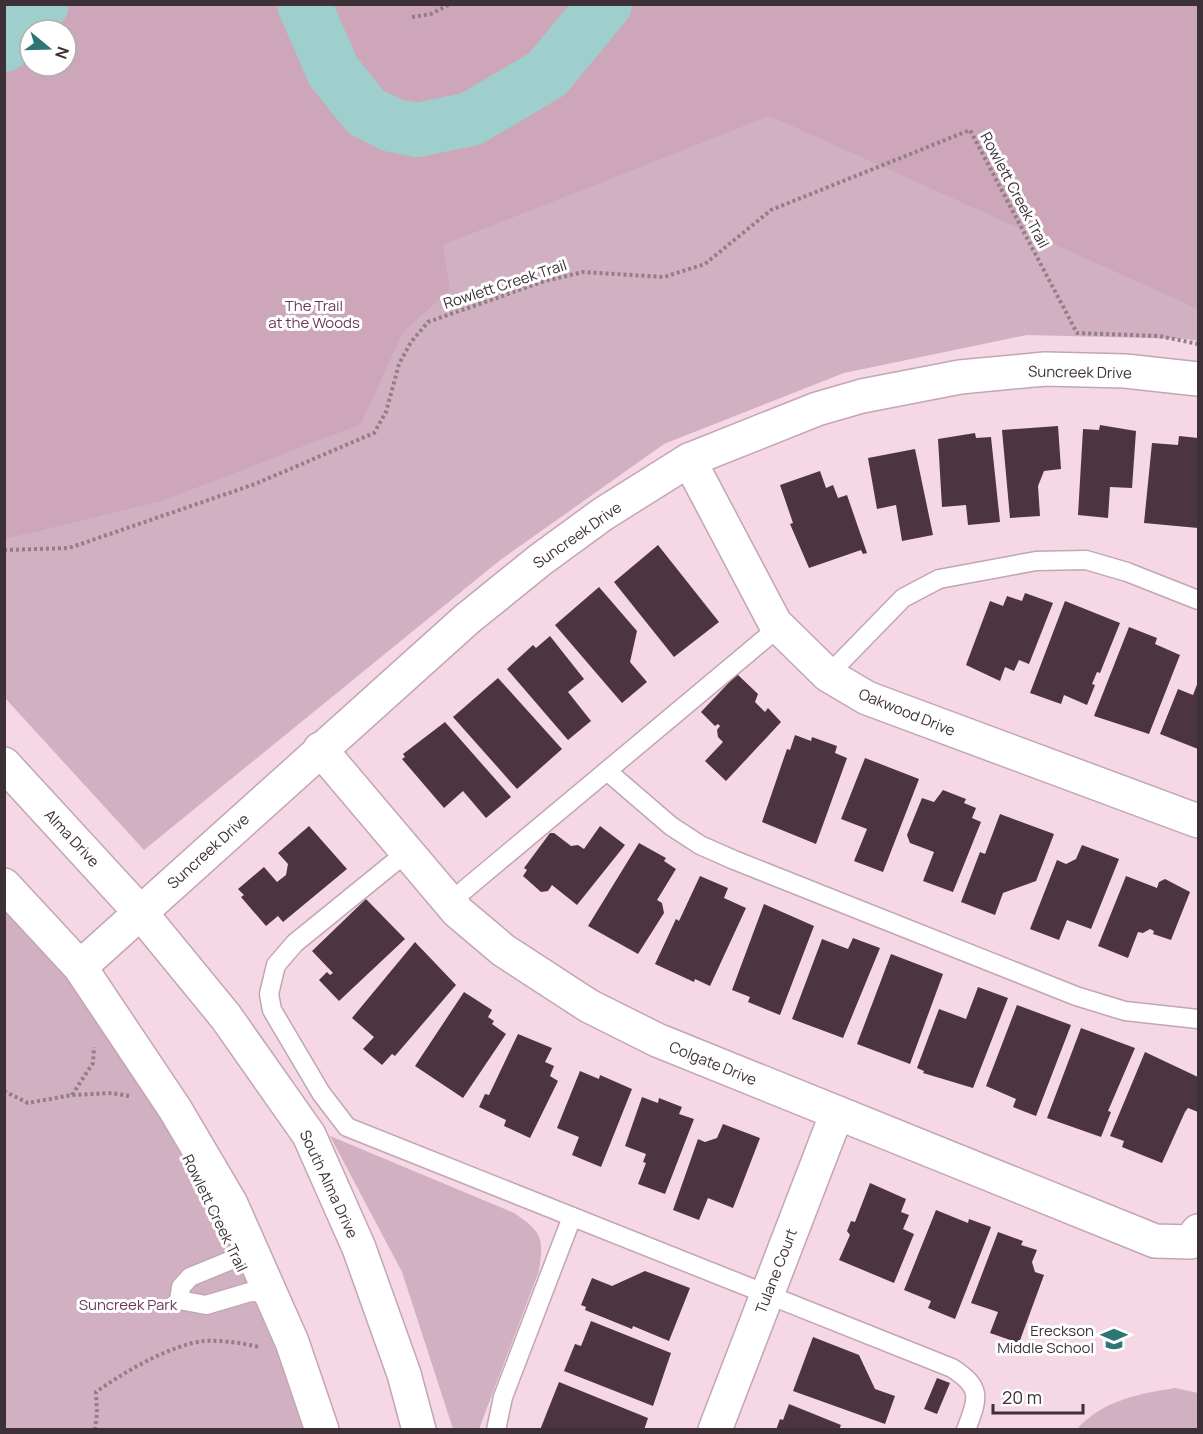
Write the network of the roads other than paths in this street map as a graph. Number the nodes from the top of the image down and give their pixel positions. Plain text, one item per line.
1 (1198, 379) edge
2 (689, 460) junction
3 (1198, 600) edge
4 (779, 627) junction
5 (828, 675) junction
6 (320, 749) junction
7 (4, 764) edge
8 (607, 771) junction
9 (1198, 821) edge
10 (407, 852) junction
11 (4, 885) edge
12 (450, 902) junction
13 (140, 912) junction
14 (80, 967) junction
15 (1198, 1019) edge
16 (837, 1113) junction
17 (572, 1217) junction
18 (1194, 1236) edge
19 (251, 1252) junction
20 (256, 1294) junction
21 (767, 1294) junction
22 (322, 1430) edge
23 (419, 1430) edge
24 (496, 1430) edge
25 (716, 1430) edge
26 (966, 1430) edge

1 - 2 street, Suncreek Drive
2 - 4 street, Oakwood Drive
2 - 6 street, Suncreek Drive
3 - 5 lane
4 - 5 street, Oakwood Drive
4 - 8 lane
5 - 9 street, Oakwood Drive
6 - 10 street, Colgate Drive
6 - 13 street, Suncreek Drive
7 - 13 street, Alma Drive
8 - 12 lane
8 - 15 lane
10 - 12 street, Colgate Drive
10 - 17 lane
11 - 14 street
12 - 16 street, Colgate Drive
13 - 14 street, Suncreek Drive
13 - 23 street, South Alma Drive
14 - 19 street
16 - 18 street, Colgate Drive
16 - 21 street, Tulane Court
17 - 21 lane
17 - 24 lane
19 - 20 street
19 - 20 lane
20 - 22 street
21 - 25 street, Tulane Court
21 - 26 lane

